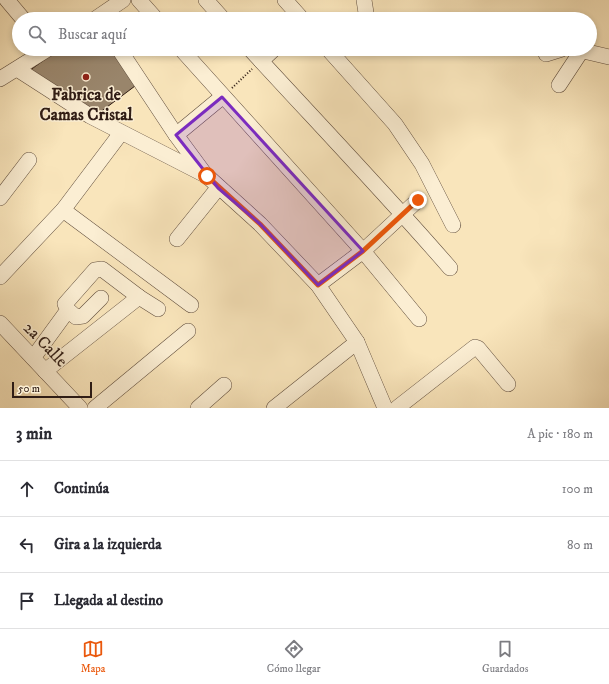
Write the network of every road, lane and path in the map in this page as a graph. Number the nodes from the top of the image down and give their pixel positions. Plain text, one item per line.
1 (7, 0) edge
2 (123, 0) edge
3 (139, 0) edge
4 (206, 0) edge
5 (285, 0) edge
6 (364, 0) edge
7 (17, 12) edge
8 (102, 12) edge
9 (150, 12) edge
10 (217, 12) edge
11 (296, 12) edge
12 (366, 12) edge
13 (597, 54) edge
14 (36, 56) edge
15 (124, 56) edge
16 (187, 56) edge
17 (256, 56) edge
18 (266, 56) edge
19 (334, 56) edge
20 (574, 56) edge
21 (609, 57) edge
22 (261, 61) junction
23 (7, 72) edge
24 (559, 85) dead end
25 (222, 97) junction
26 (121, 133) junction
27 (176, 135) junction
28 (30, 160) dead end
29 (207, 176) junction
30 (218, 188) junction
31 (0, 198) edge
32 (418, 200) dead end
33 (63, 210) junction
34 (402, 214) junction
35 (453, 225) dead end
36 (177, 239) dead end
37 (363, 251) junction
38 (450, 268) dead end
39 (0, 277) edge
40 (318, 285) junction
41 (139, 297) junction
42 (101, 298) dead end
43 (191, 305) dead end
44 (158, 309) dead end
45 (68, 310) junction
46 (419, 319) dead end
47 (0, 323) edge
48 (188, 331) dead end
49 (357, 342) junction
50 (33, 358) junction
51 (45, 371) junction
52 (508, 384) dead end
53 (224, 385) dead end
54 (80, 408) edge
55 (95, 408) edge
56 (198, 408) edge
57 (274, 408) edge
58 (385, 408) edge
59 (397, 408) edge

1 - 7 street
2 - 8 street
3 - 9 street
4 - 10 street
5 - 11 street
6 - 12 street
13 - 21 street
14 - 23 street
15 - 27 street
16 - 25 street
17 - 22 street
18 - 22 street
19 - 35 street
20 - 24 street
22 - 25 path
22 - 34 street
23 - 26 street
25 - 27 street
25 - 37 street
26 - 29 street
26 - 33 street
27 - 29 street
28 - 31 street
29 - 30 street
30 - 36 street
30 - 40 street
32 - 34 street
33 - 39 street
33 - 43 street
34 - 37 street
34 - 38 street
37 - 40 street
37 - 46 street
40 - 49 street
41 - 44 street
41 - 45 street
41 - 51 street
42 - 45 street
45 - 50 street
47 - 50 street, 2a Calle
48 - 55 street
49 - 57 street
49 - 58 street
50 - 51 street, 2a Calle
51 - 54 street, 2a Calle
52 - 59 street
53 - 56 street

